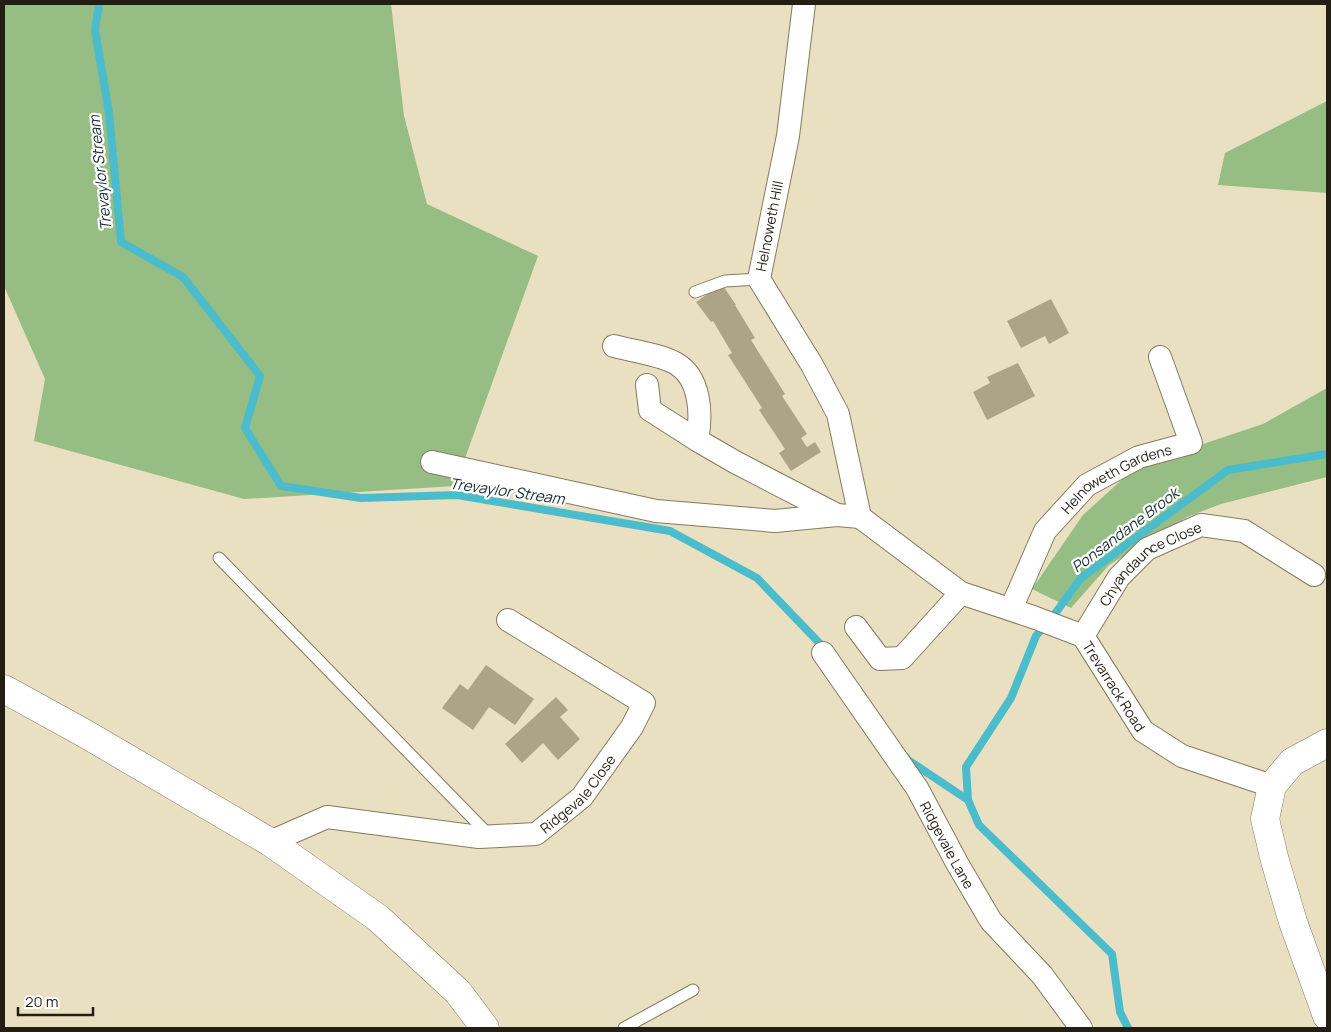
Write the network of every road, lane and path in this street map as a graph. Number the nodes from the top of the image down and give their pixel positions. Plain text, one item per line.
1 (804, 4) edge
2 (759, 279) junction
3 (696, 292) dead end
4 (614, 346) dead end
5 (1160, 357) dead end
6 (647, 385) dead end
7 (697, 440) junction
8 (432, 462) dead end
9 (837, 515) junction
10 (860, 517) junction
11 (219, 558) dead end
12 (1314, 575) dead end
13 (961, 593) junction
14 (1011, 609) junction
15 (508, 620) dead end
16 (856, 627) dead end
17 (1078, 633) junction
18 (823, 653) dead end
19 (4, 689) edge
20 (1327, 743) edge
21 (1272, 786) junction
22 (491, 836) junction
23 (270, 842) junction
24 (693, 990) dead end
25 (1327, 1016) edge
26 (485, 1028) edge
27 (624, 1028) edge
28 (1081, 1028) edge

1 - 2 street, Helnoweth Hill
2 - 3 lane
2 - 10 street, Helnoweth Hill
4 - 7 street
5 - 14 street, Helnoweth Gardens
6 - 7 street
7 - 9 street
8 - 9 street
9 - 10 street
10 - 13 street, Trevarrack Road
11 - 22 lane
12 - 17 street, Chyandaunce Close
13 - 14 street, Trevarrack Road
13 - 16 street
14 - 17 street, Trevarrack Road
15 - 22 street, Ridgevale Close
17 - 21 street, Trevarrack Road
18 - 28 street, Ridgevale Lane
19 - 23 street
20 - 21 street
21 - 25 street
22 - 23 street, Ridgevale Close
23 - 26 street
24 - 27 lane

